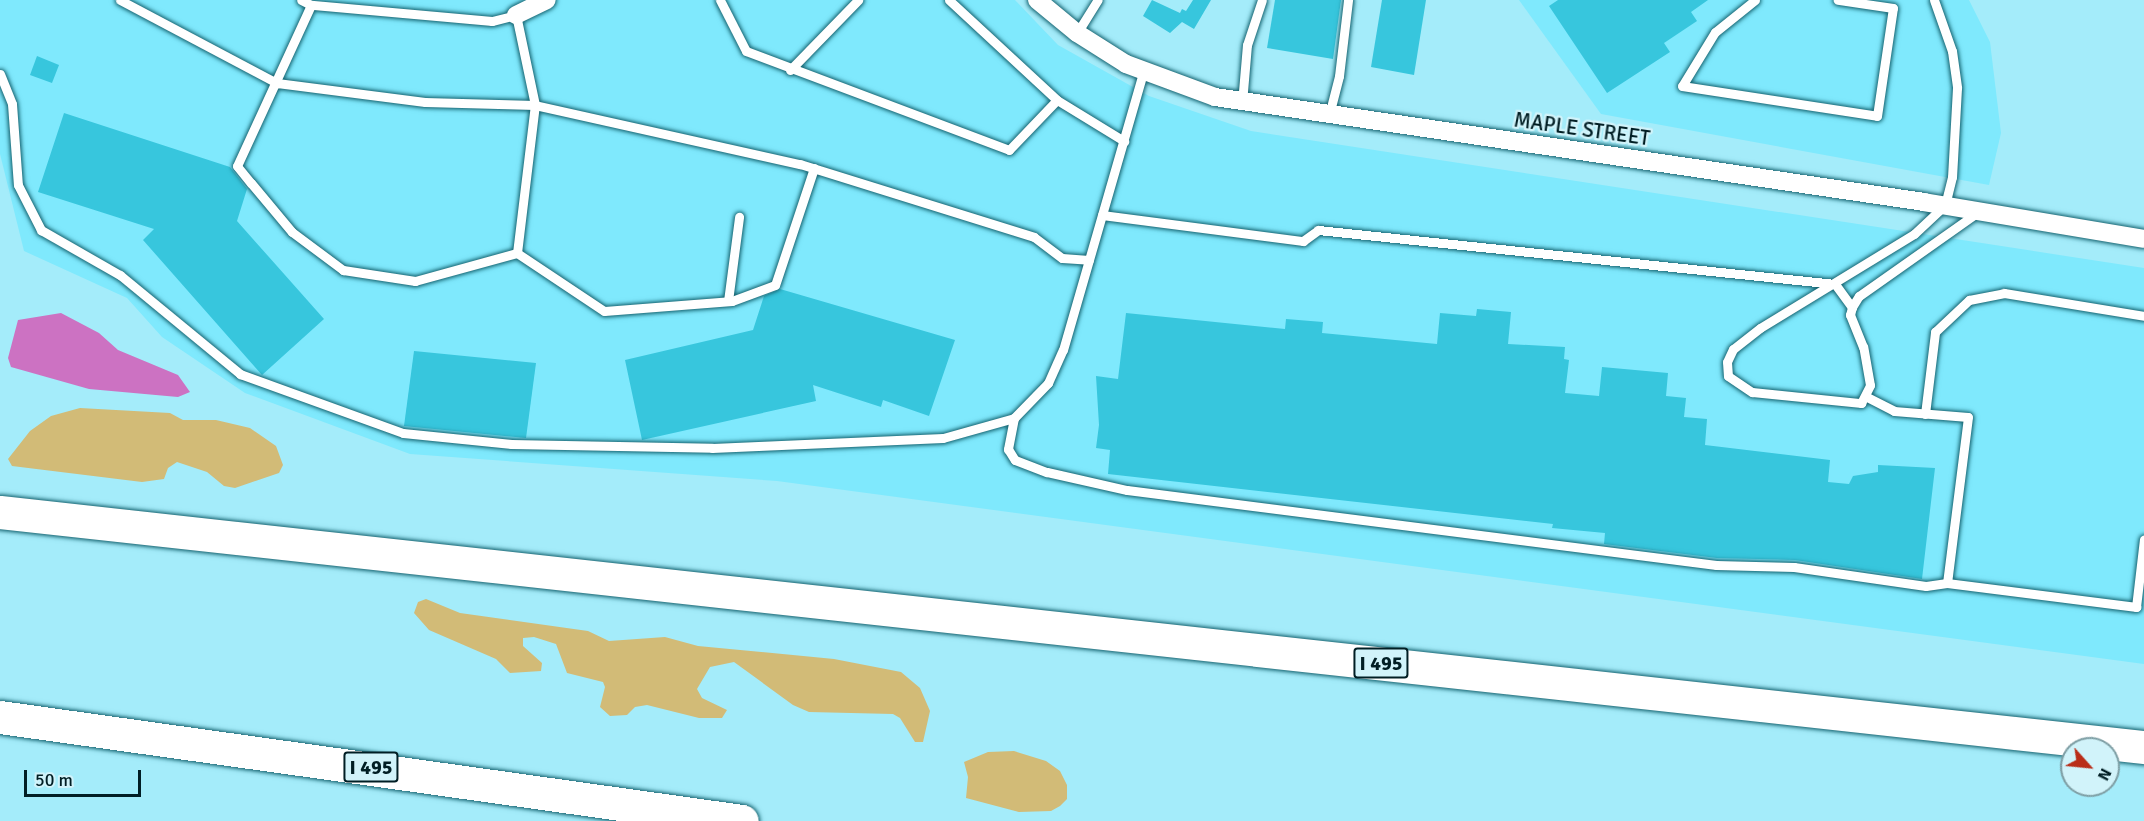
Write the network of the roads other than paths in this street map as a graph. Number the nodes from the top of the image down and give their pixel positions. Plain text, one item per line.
1 (120, 0) edge
2 (302, 0) edge
3 (547, 0) edge
4 (720, 0) edge
5 (858, 0) edge
6 (949, 0) edge
7 (1037, 0) edge
8 (1097, 0) edge
9 (1262, 0) edge
10 (1348, 0) edge
11 (1755, 0) edge
12 (1838, 0) edge
13 (1934, 0) edge
14 (311, 5) junction
15 (516, 15) junction
16 (1077, 33) junction
17 (790, 70) junction
18 (1143, 72) junction
19 (0, 74) edge
20 (277, 83) junction
21 (1057, 100) junction
22 (1242, 103) junction
23 (535, 105) junction
24 (1329, 115) junction
25 (1124, 141) junction
26 (814, 168) junction
27 (1945, 205) junction
28 (1980, 211) junction
29 (1102, 215) junction
30 (740, 217) dead end
31 (2144, 239) edge
32 (517, 253) junction
33 (1089, 260) junction
34 (1834, 284) junction
35 (728, 301) junction
36 (1852, 307) junction
37 (2144, 316) edge
38 (1867, 397) junction
39 (1924, 414) junction
40 (1014, 418) junction
41 (0, 512) edge
42 (2144, 539) edge
43 (1947, 583) junction
44 (0, 717) edge
45 (2144, 747) edge
46 (742, 821) edge

1 - 20 lane
2 - 14 lane
3 - 15 street
4 - 17 lane
5 - 17 lane
6 - 21 lane
7 - 16 street, MAPLE STREET
8 - 16 lane
9 - 22 lane
10 - 24 lane
11 - 12 lane
13 - 27 lane
14 - 15 lane
14 - 20 lane
15 - 23 lane
16 - 18 street, MAPLE STREET
17 - 21 lane
18 - 22 street, MAPLE STREET
18 - 25 lane
19 - 40 lane
20 - 23 lane
20 - 32 lane
21 - 25 lane
22 - 24 street, MAPLE STREET
23 - 26 lane
23 - 32 lane
24 - 27 street, MAPLE STREET
25 - 29 lane
26 - 33 lane
26 - 35 lane
27 - 28 street, MAPLE STREET
27 - 34 lane
28 - 31 street, MAPLE STREET
28 - 36 lane
29 - 33 lane
29 - 34 lane
30 - 35 lane
32 - 35 lane
33 - 40 lane
34 - 36 lane
34 - 38 lane
36 - 38 lane
37 - 39 lane
38 - 39 lane
39 - 43 lane
40 - 43 lane
41 - 45 highway, I 495
42 - 43 lane
44 - 46 highway, I 495

